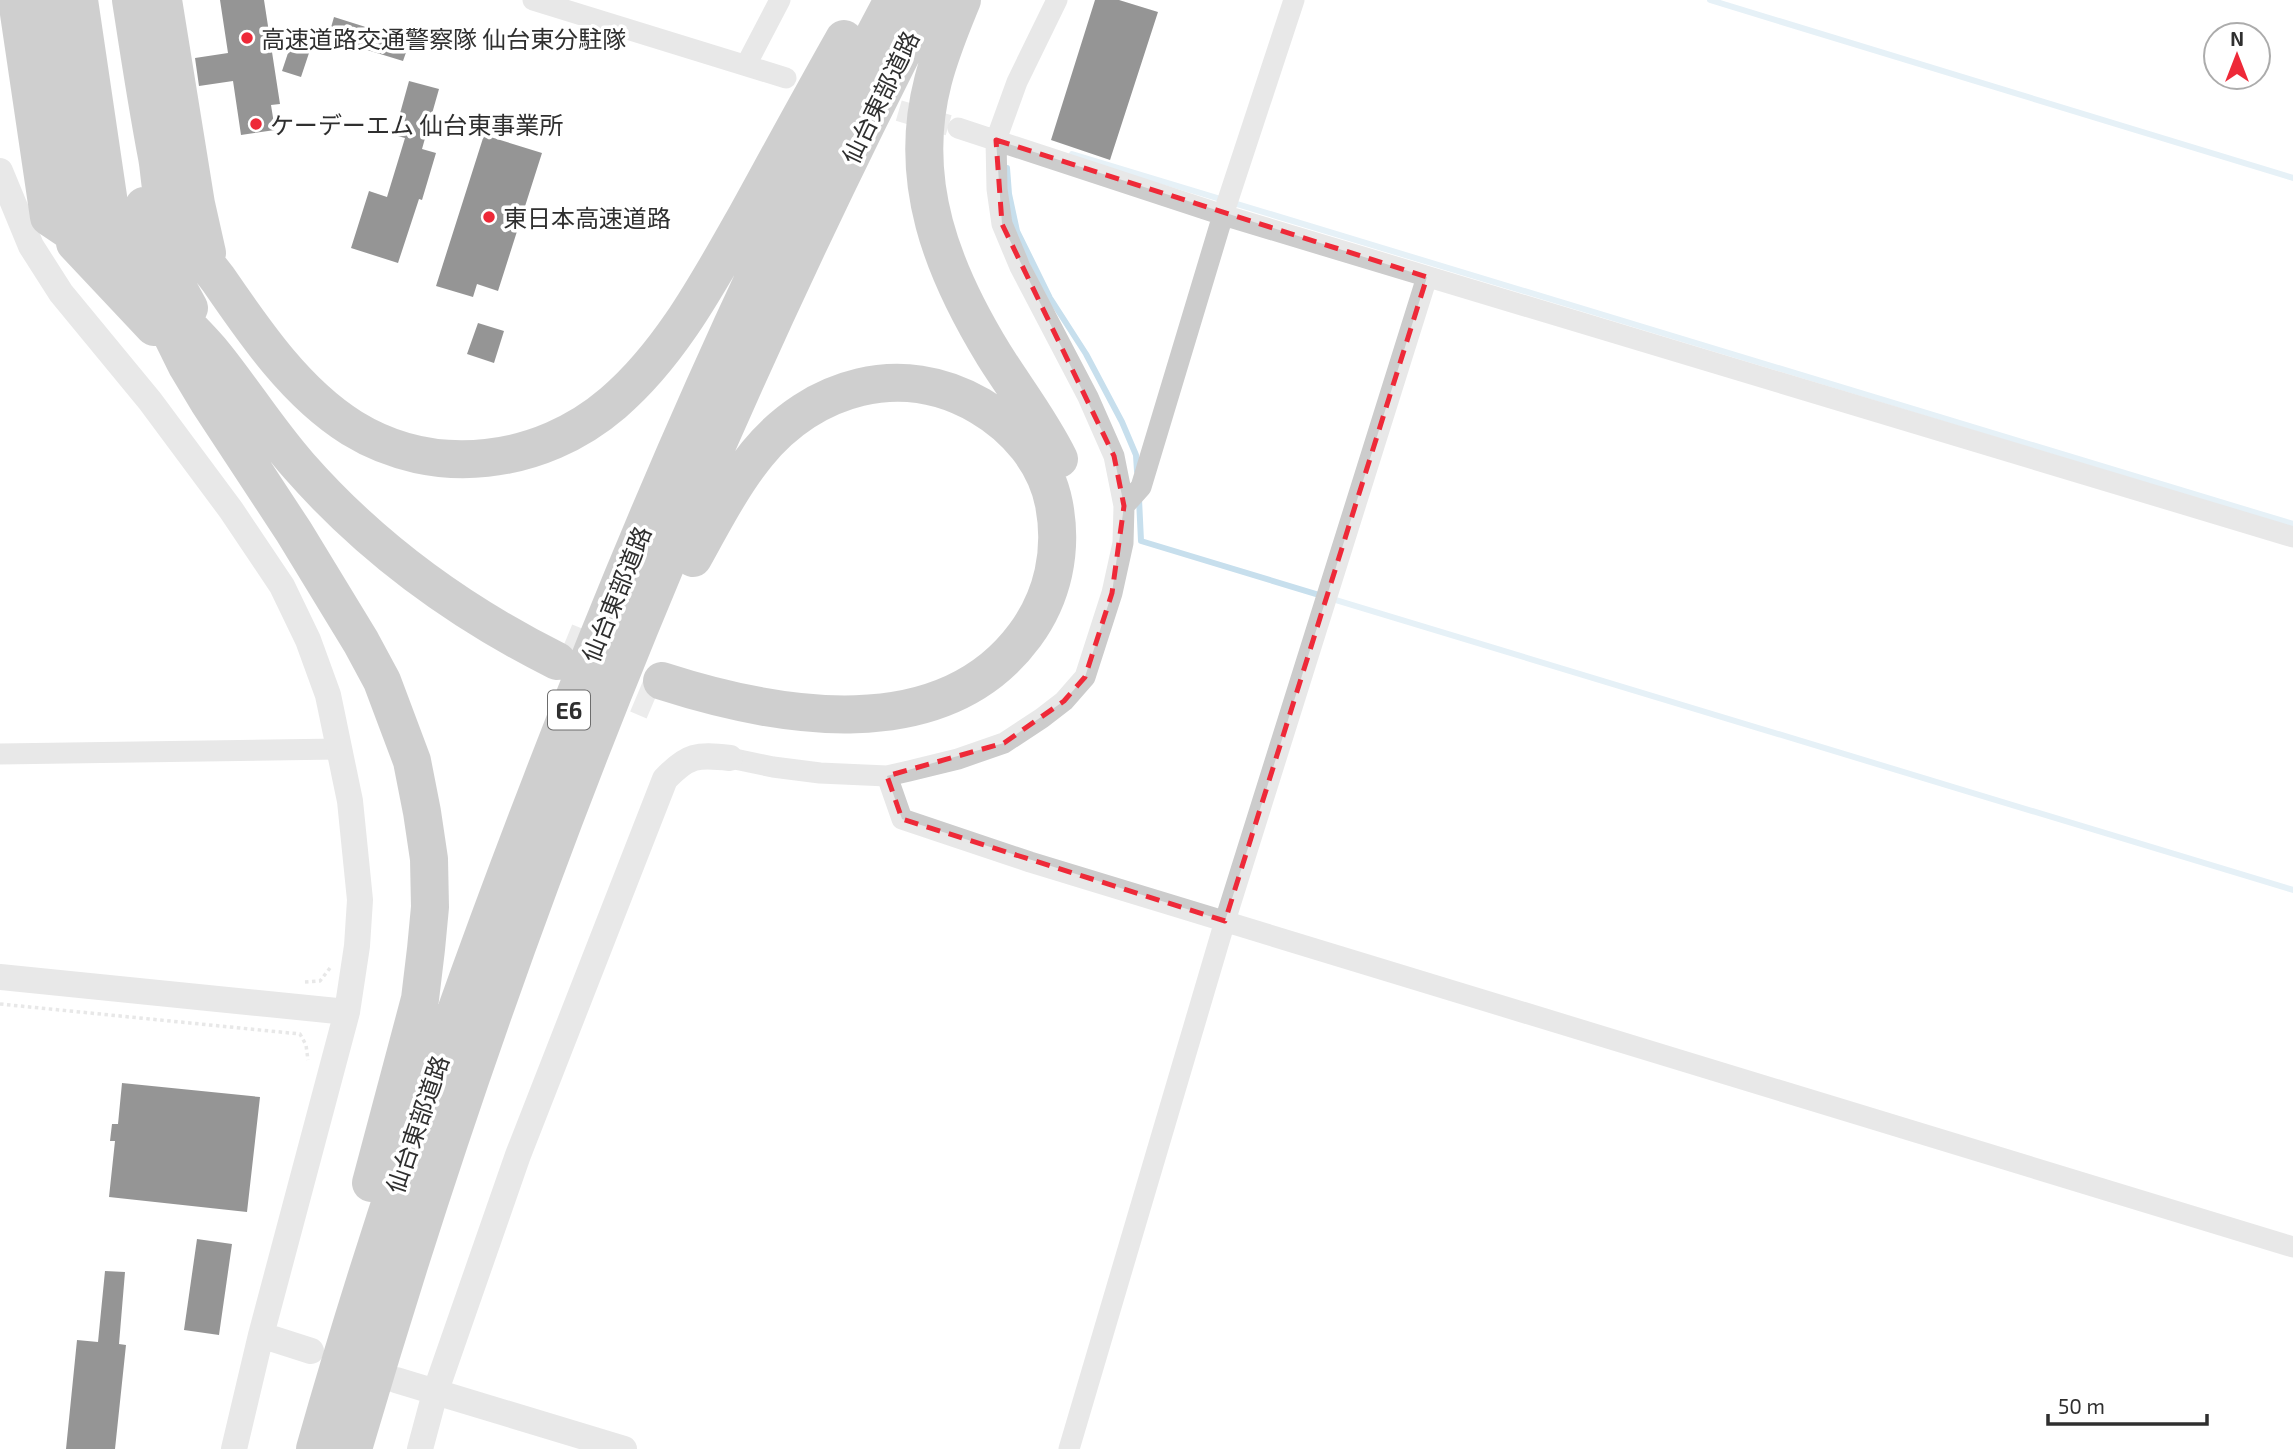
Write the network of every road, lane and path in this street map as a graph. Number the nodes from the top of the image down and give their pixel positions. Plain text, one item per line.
1 (17, 0) edge
2 (35, 0) edge
3 (50, 0) edge
4 (65, 0) edge
5 (79, 0) edge
6 (97, 0) edge
7 (111, 0) edge
8 (131, 0) edge
9 (148, 0) edge
10 (163, 0) edge
11 (180, 0) edge
12 (533, 0) edge
13 (780, 0) edge
14 (866, 0) edge
15 (893, 0) edge
16 (929, 0) edge
17 (962, 0) edge
18 (1057, 0) edge
19 (1294, 0) edge
20 (746, 65) junction
21 (786, 78) dead end
22 (958, 128) tunnel mouth
23 (996, 140) junction
24 (0, 172) edge
25 (212, 202) junction
26 (1226, 206) junction
27 (155, 207) junction
28 (49, 217) junction
29 (210, 268) junction
30 (1427, 276) junction
31 (146, 283) junction
32 (218, 344) junction
33 (1132, 497) junction
34 (2293, 537) edge
35 (561, 651) tunnel mouth
36 (339, 749) junction
37 (0, 754) edge
38 (730, 758) joint
39 (887, 776) junction
40 (1225, 921) junction
41 (357, 946) junction
42 (0, 977) edge
43 (294, 982) dead end
44 (0, 1004) edge
45 (493, 1011) junction
46 (347, 1012) junction
47 (307, 1062) dead end
48 (2293, 1247) edge
49 (261, 1335) junction
50 (311, 1351) dead end
51 (397, 1380) dead end
52 (435, 1393) junction
53 (234, 1449) edge
54 (300, 1449) edge
55 (316, 1449) edge
56 (353, 1449) edge
57 (420, 1449) edge
58 (624, 1449) edge
59 (1069, 1449) edge

1 - 28 highway
2 - 31 highway
3 - 31 highway
4 - 31 highway
5 - 31 highway
6 - 31 highway
7 - 27 highway
8 - 27 highway
9 - 29 highway
10 - 29 highway
11 - 25 highway
12 - 20 street
13 - 20 street
14 - 32 highway
15 - 55 highway, 仙台東部道路 / E6
16 - 45 highway, 仙台東部道路 / E6
17 - 45 highway
18 - 23 street
19 - 26 street
20 - 21 street
22 - 23 street
23 - 26 street
23 - 33 street
24 - 36 street
25 - 29 highway
25 - 32 highway
26 - 30 street
26 - 33 street
27 - 29 highway
27 - 31 highway
27 - 32 highway
28 - 31 highway
28 - 32 highway
29 - 32 highway
30 - 34 street
30 - 40 street
31 - 32 highway
32 - 35 highway
32 - 54 highway
33 - 39 street
36 - 37 street
36 - 41 street
38 - 39 street
38 - 52 street
39 - 40 street
40 - 48 street
40 - 59 street
41 - 43 path
41 - 46 street
42 - 46 street
44 - 47 path
45 - 56 highway, 仙台東部道路 / E6
46 - 49 street
49 - 50 street
49 - 53 street
51 - 52 street
52 - 57 street
52 - 58 street

